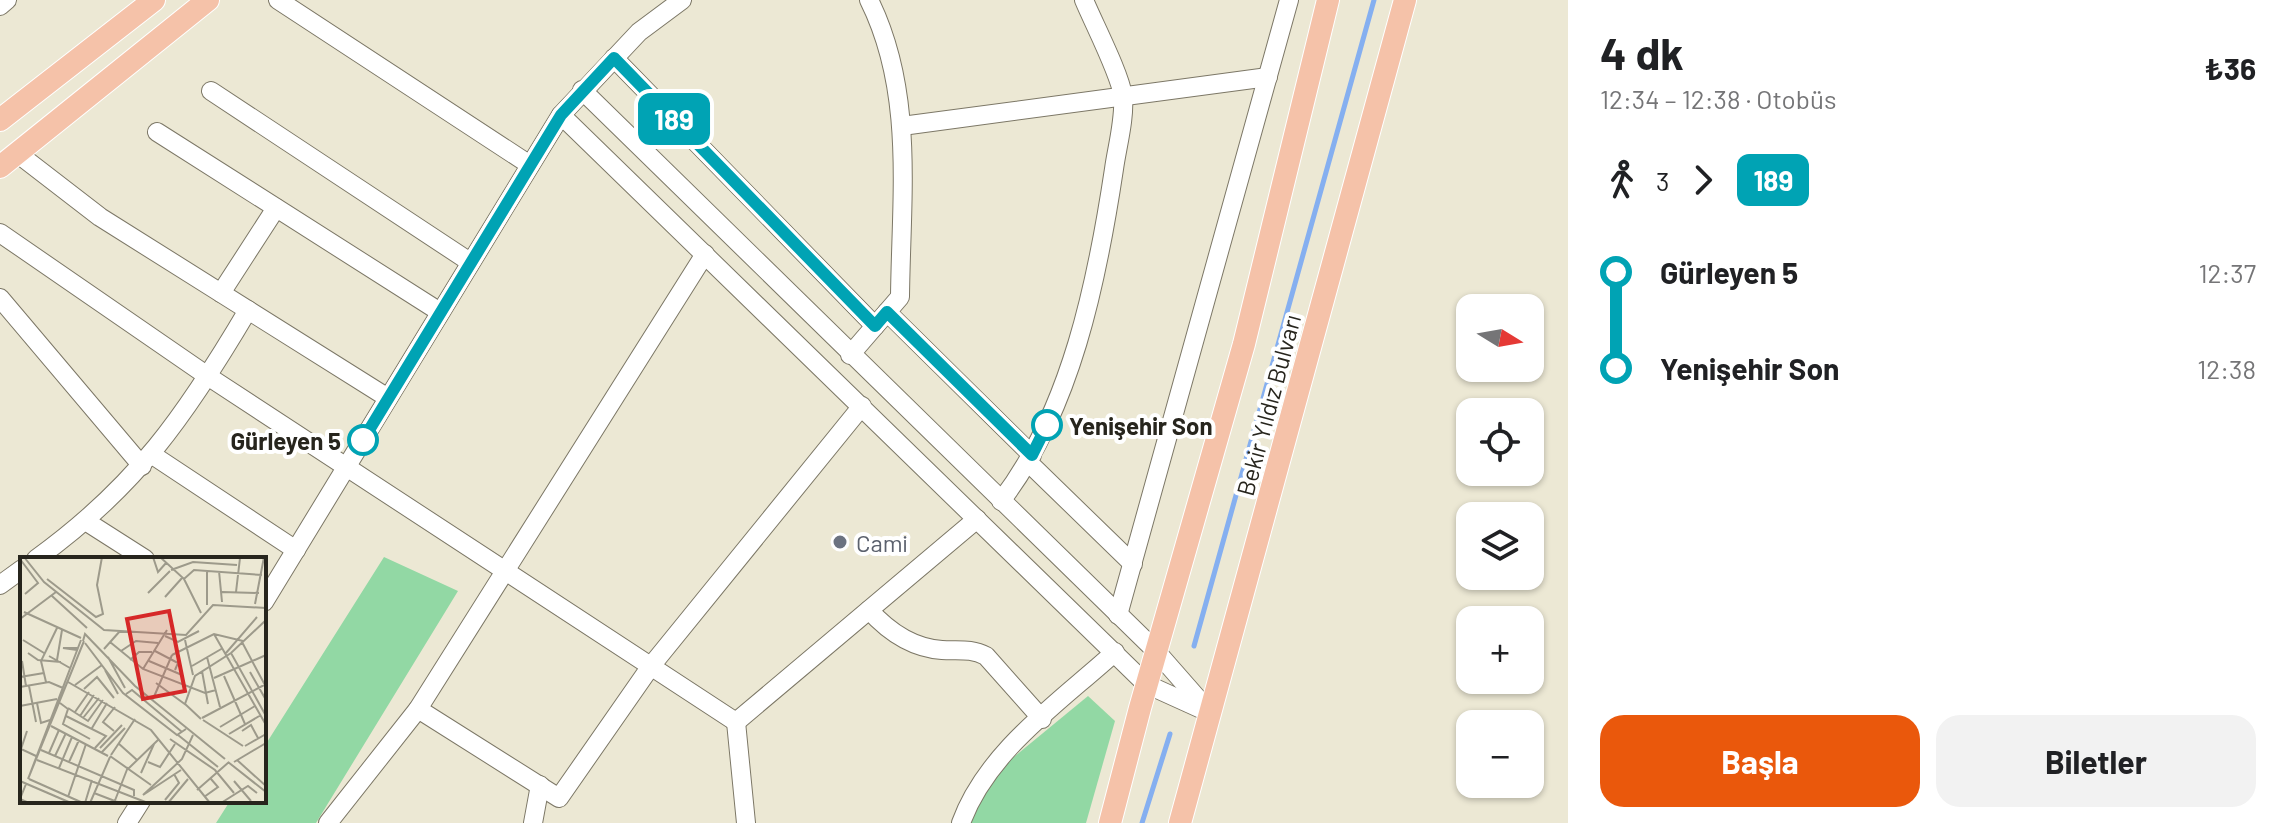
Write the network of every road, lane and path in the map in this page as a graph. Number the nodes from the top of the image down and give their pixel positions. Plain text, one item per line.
1 (7, 0) edge
2 (154, 0) edge
3 (208, 0) edge
4 (278, 0) edge
5 (682, 0) edge
6 (869, 0) edge
7 (1084, 0) edge
8 (1289, 0) edge
9 (1328, 0) edge
10 (1405, 0) edge
11 (0, 6) edge
12 (614, 58) junction
13 (1268, 77) junction
14 (582, 90) junction
15 (211, 91) dead end
16 (1123, 96) junction
17 (561, 115) junction
18 (0, 120) edge
19 (902, 126) junction
20 (157, 132) dead end
21 (9, 160) edge
22 (530, 165) junction
23 (276, 208) junction
24 (0, 233) edge
25 (705, 254) junction
26 (470, 262) junction
27 (221, 293) junction
28 (0, 298) edge
29 (248, 310) junction
30 (440, 312) junction
31 (881, 319) junction
32 (850, 355) junction
33 (209, 377) junction
34 (388, 398) junction
35 (862, 406) junction
36 (1030, 459) junction
37 (146, 460) junction
38 (347, 465) junction
39 (1001, 501) junction
40 (977, 519) junction
41 (87, 522) junction
42 (296, 550) junction
43 (39, 557) edge
44 (142, 557) edge
45 (1133, 564) junction
46 (508, 571) junction
47 (266, 599) edge
48 (869, 610) junction
49 (1118, 615) junction
50 (1156, 651) junction
51 (1115, 652) junction
52 (651, 666) junction
53 (1146, 684) junction
54 (418, 709) junction
55 (1210, 713) junction
56 (1042, 719) junction
57 (736, 722) junction
58 (540, 785) junction
59 (140, 803) edge
60 (127, 823) edge
61 (328, 823) edge
62 (533, 823) edge
63 (746, 823) edge
64 (961, 823) edge
65 (1110, 823) edge
66 (1180, 823) edge

1 - 11 street
2 - 18 main road
3 - 21 main road
4 - 22 street
5 - 12 street
6 - 19 street
7 - 16 street
8 - 13 street
9 - 50 main road, Bekir Yıldız Bulvarı
10 - 55 main road, Bekir Yıldız Bulvarı
12 - 14 street
12 - 31 street
13 - 16 street
13 - 45 street
14 - 17 street
14 - 32 street
15 - 26 street
16 - 19 street
16 - 36 street
17 - 22 street
17 - 25 street
19 - 31 street
20 - 23 street
21 - 27 street
22 - 26 street
23 - 27 street
23 - 30 street
24 - 33 street
25 - 35 street
25 - 46 street
26 - 30 street
27 - 29 street
28 - 37 street
29 - 33 street
29 - 34 street
30 - 34 street
31 - 32 street
31 - 36 street
32 - 39 street
33 - 37 street
33 - 38 street
34 - 38 street
35 - 40 street
35 - 52 street
36 - 39 street
36 - 45 street
37 - 41 street
37 - 42 street
38 - 42 street
38 - 46 street
39 - 49 street
40 - 48 street
40 - 51 street
41 - 43 street
41 - 44 street
42 - 47 street
45 - 49 street
46 - 52 street
46 - 54 street
48 - 56 street
48 - 57 street
49 - 50 street
50 - 53 main road, Bekir Yıldız Bulvarı
50 - 55 street
51 - 53 street
51 - 56 street
52 - 57 street
52 - 58 street
53 - 55 street
53 - 65 main road, Bekir Yıldız Bulvarı
54 - 58 street
54 - 61 street
55 - 66 main road, Bekir Yıldız Bulvarı
56 - 64 street
57 - 63 street
58 - 62 street
59 - 60 street

